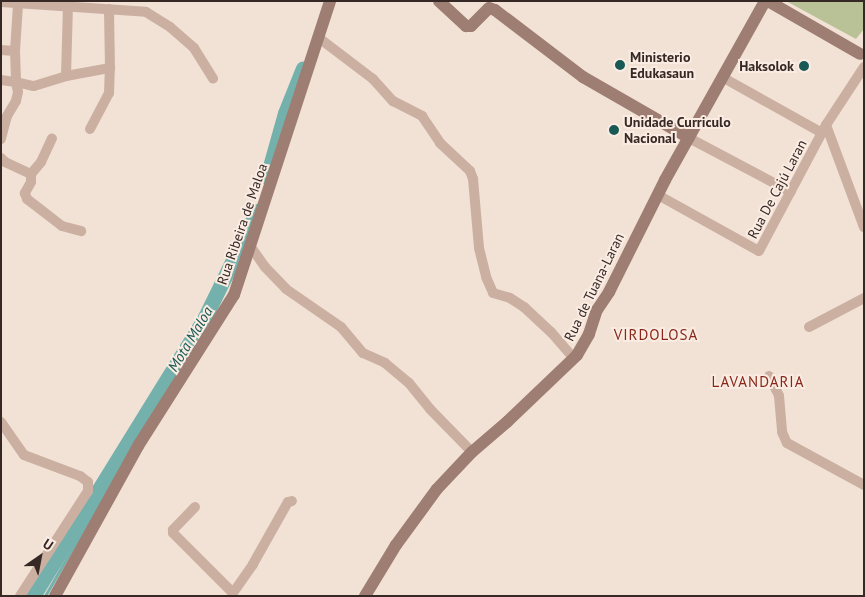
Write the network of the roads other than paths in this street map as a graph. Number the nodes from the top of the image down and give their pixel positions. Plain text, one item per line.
1 (330, 1) edge
2 (438, 1) edge
3 (766, 1) edge
4 (1, 2) edge
5 (18, 4) junction
6 (90, 4) edge
7 (68, 5) junction
8 (136, 5) edge
9 (109, 9) junction
10 (319, 38) junction
11 (1, 50) edge
12 (15, 51) junction
13 (862, 54) edge
14 (864, 67) edge
15 (110, 68) junction
16 (66, 76) junction
17 (722, 77) junction
18 (214, 79) dead end
19 (1, 80) edge
20 (16, 82) junction
21 (90, 129) dead end
22 (824, 129) junction
23 (52, 138) dead end
24 (689, 138) junction
25 (1, 139) edge
26 (1, 158) edge
27 (31, 174) junction
28 (790, 192) junction
29 (658, 194) junction
30 (864, 227) edge
31 (81, 231) dead end
32 (251, 247) junction
33 (864, 298) edge
34 (809, 327) dead end
35 (574, 358) junction
36 (769, 376) dead end
37 (1, 422) edge
38 (472, 452) junction
39 (864, 485) edge
40 (292, 501) dead end
41 (195, 507) dead end
42 (20, 596) edge
43 (55, 596) edge
44 (365, 596) edge

1 - 10 street, Rua Ribeira de Maloa
2 - 24 street
3 - 13 street, Rua de Tuana-Laran
3 - 17 street, Rua de Tuana-Laran
4 - 5 street
5 - 7 street
5 - 12 street
6 - 7 street
6 - 9 street
7 - 16 street
8 - 9 street
8 - 18 street
9 - 15 street
10 - 32 street, Rua Ribeira de Maloa
10 - 35 street
11 - 12 street
12 - 20 street
14 - 22 street, Rua De Cajú Laran
15 - 16 street
15 - 21 street
16 - 20 street
17 - 22 street
17 - 24 street, Rua de Tuana-Laran
19 - 20 street
20 - 25 street
22 - 28 street, Rua De Cajú Laran
22 - 30 street
23 - 27 street
24 - 28 street
24 - 29 street, Rua de Tuana-Laran
26 - 27 street
27 - 31 street
28 - 29 street, Rua De Cajú Laran
29 - 35 street, Rua de Tuana-Laran
32 - 38 street
32 - 43 street, Rua Ribeira de Maloa
33 - 34 street
35 - 38 street, Rua de Tuana-Laran
36 - 39 street
37 - 42 street
38 - 44 street, Rua de Tuana-Laran
40 - 41 street

